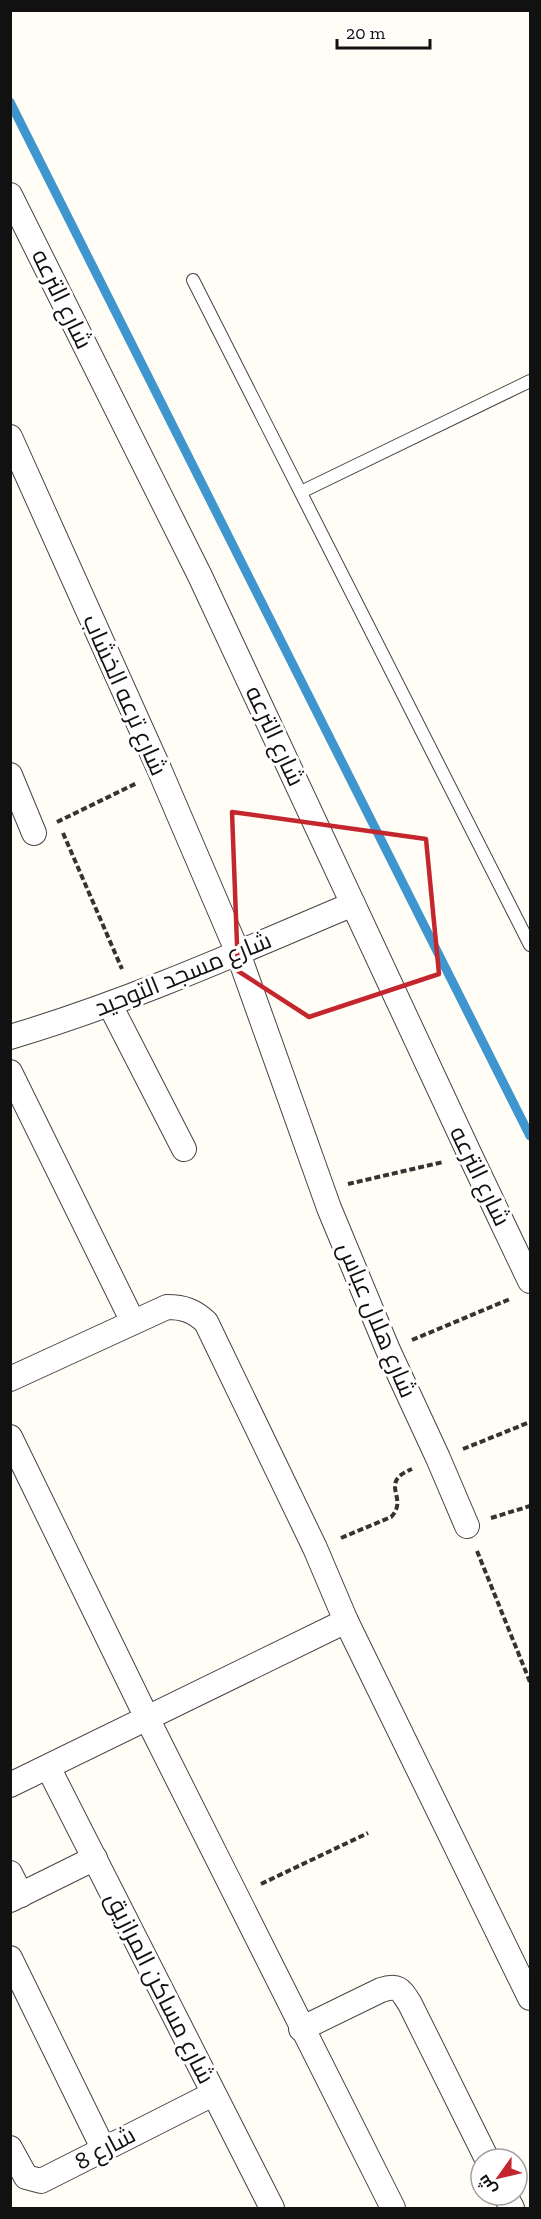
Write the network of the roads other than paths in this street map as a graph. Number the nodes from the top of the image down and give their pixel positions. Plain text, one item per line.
1 (10, 195) edge
2 (194, 280) dead end
3 (531, 381) edge
4 (10, 437) edge
5 (301, 492) junction
6 (10, 775) edge
7 (34, 833) dead end
8 (353, 904) junction
9 (531, 945) edge
10 (238, 953) junction
11 (110, 1005) junction
12 (10, 1037) edge
13 (10, 1072) edge
14 (184, 1149) dead end
15 (525, 1288) edge
16 (133, 1322) junction
17 (10, 1379) edge
18 (10, 1437) edge
19 (466, 1526) road end
20 (346, 1621) junction
21 (147, 1718) junction
22 (48, 1767) junction
23 (10, 1785) edge
24 (96, 1858) junction
25 (10, 1873) edge
26 (16, 1898) edge
27 (10, 1959) edge
28 (531, 1998) edge
29 (302, 2029) junction
30 (213, 2094) junction
31 (481, 2147) edge
32 (10, 2148) edge
33 (103, 2148) junction
34 (272, 2208) edge
35 (393, 2208) edge

1 - 8 street, شارع الترعه
2 - 5 lane
3 - 5 lane
4 - 10 street, شارع ترعه الخشاب
5 - 9 lane
6 - 7 street
8 - 10 street, شارع مسجد التوحيد
8 - 15 street, شارع الترعه
10 - 11 street, شارع مسجد التوحيد
10 - 19 street, شارع هلال عباس
11 - 12 street, شارع مسجد التوحيد
11 - 14 street
13 - 16 street
16 - 17 street
16 - 20 street
18 - 21 street
20 - 21 street
20 - 28 street
21 - 22 street
21 - 29 street
22 - 23 street
22 - 24 street, شارع مساكن المرازيق
24 - 26 street
24 - 30 street, شارع مساكن المرازيق
25 - 26 street
27 - 33 street
29 - 31 street
29 - 35 street
30 - 33 street, شارع 8
30 - 34 street, شارع مساكن المرازيق
32 - 33 street, شارع 8

